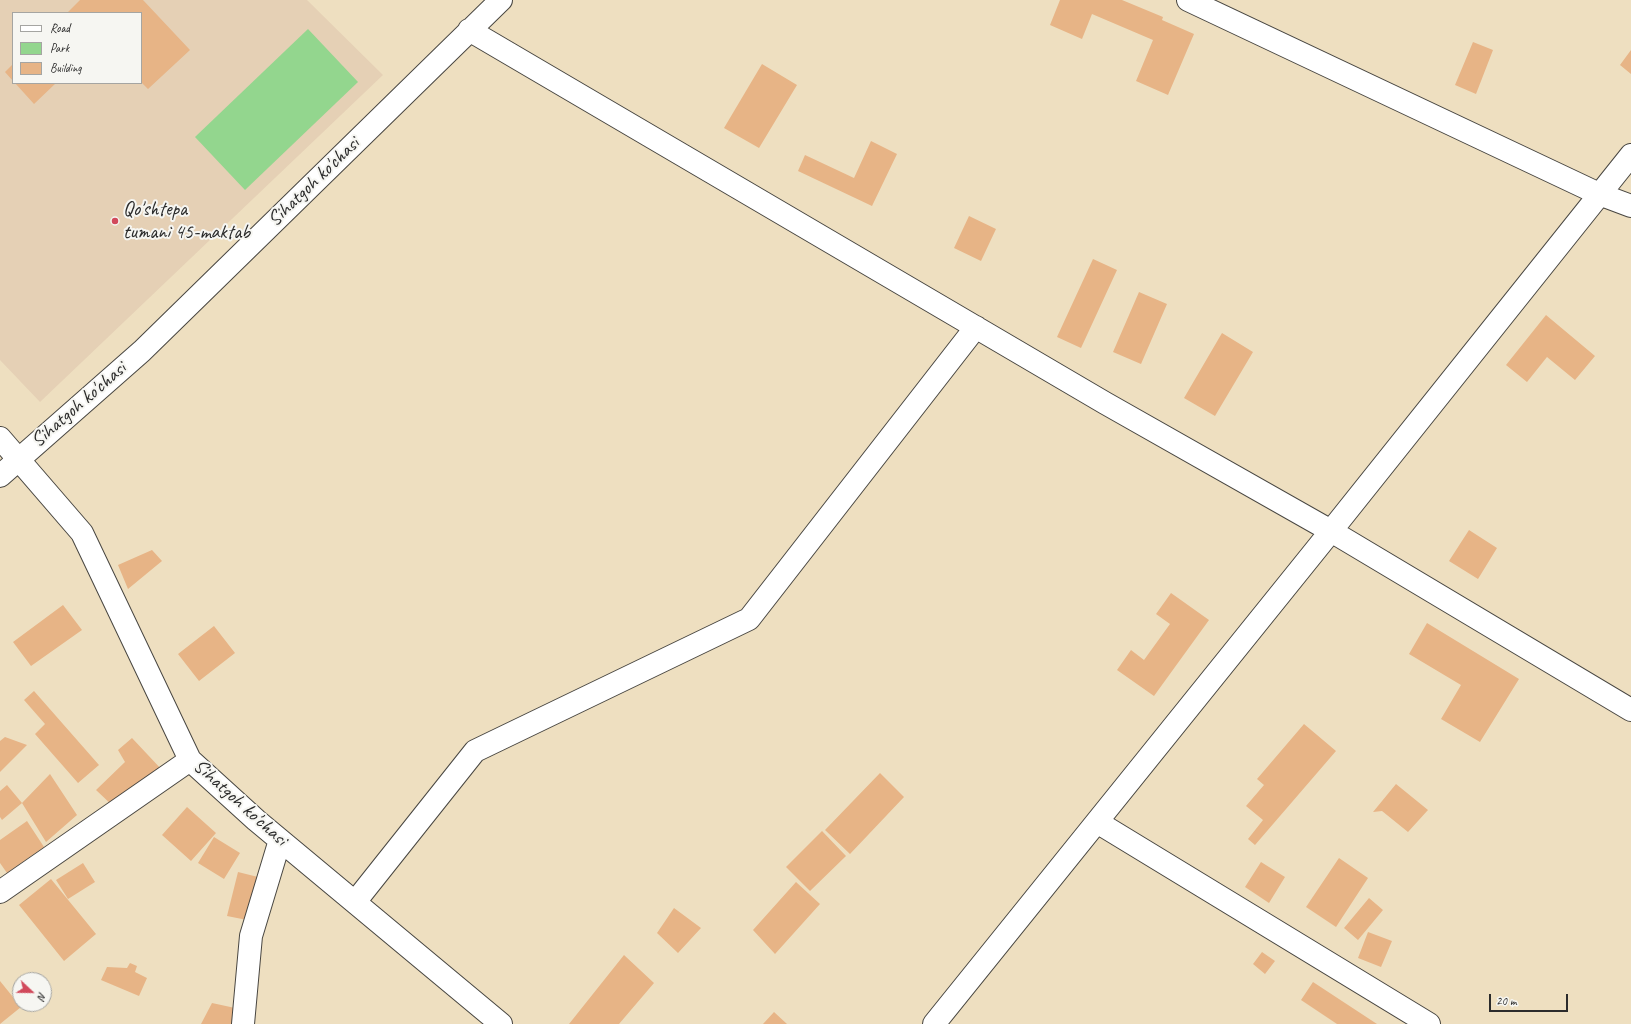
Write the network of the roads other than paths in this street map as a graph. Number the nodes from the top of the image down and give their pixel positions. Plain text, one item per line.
1 (501, 0) edge
2 (1188, 0) edge
3 (469, 30) junction
4 (1631, 154) edge
5 (1599, 194) junction
6 (1631, 206) edge
7 (976, 327) junction
8 (0, 438) edge
9 (18, 459) junction
10 (0, 476) edge
11 (1331, 531) junction
12 (1631, 710) edge
13 (190, 760) junction
14 (1097, 822) junction
15 (280, 840) junction
16 (0, 892) edge
17 (354, 902) junction
18 (243, 1024) edge
19 (501, 1024) edge
20 (934, 1024) edge
21 (1429, 1024) edge

1 - 3 street, Sihatgoh ko'chasi
2 - 5 street
3 - 7 street
3 - 9 street, Sihatgoh ko'chasi
4 - 5 street
5 - 6 street
5 - 11 street
7 - 11 street
7 - 17 street
8 - 9 street, Sihatgoh ko'chasi
9 - 10 street, Sihatgoh ko'chasi
9 - 13 street, Sihatgoh ko'chasi
11 - 12 street
11 - 14 street
13 - 15 street, Sihatgoh ko'chasi
13 - 16 street
14 - 20 street
14 - 21 street
15 - 17 street, Sihatgoh ko'chasi
15 - 18 street
17 - 19 street, Sihatgoh ko'chasi

